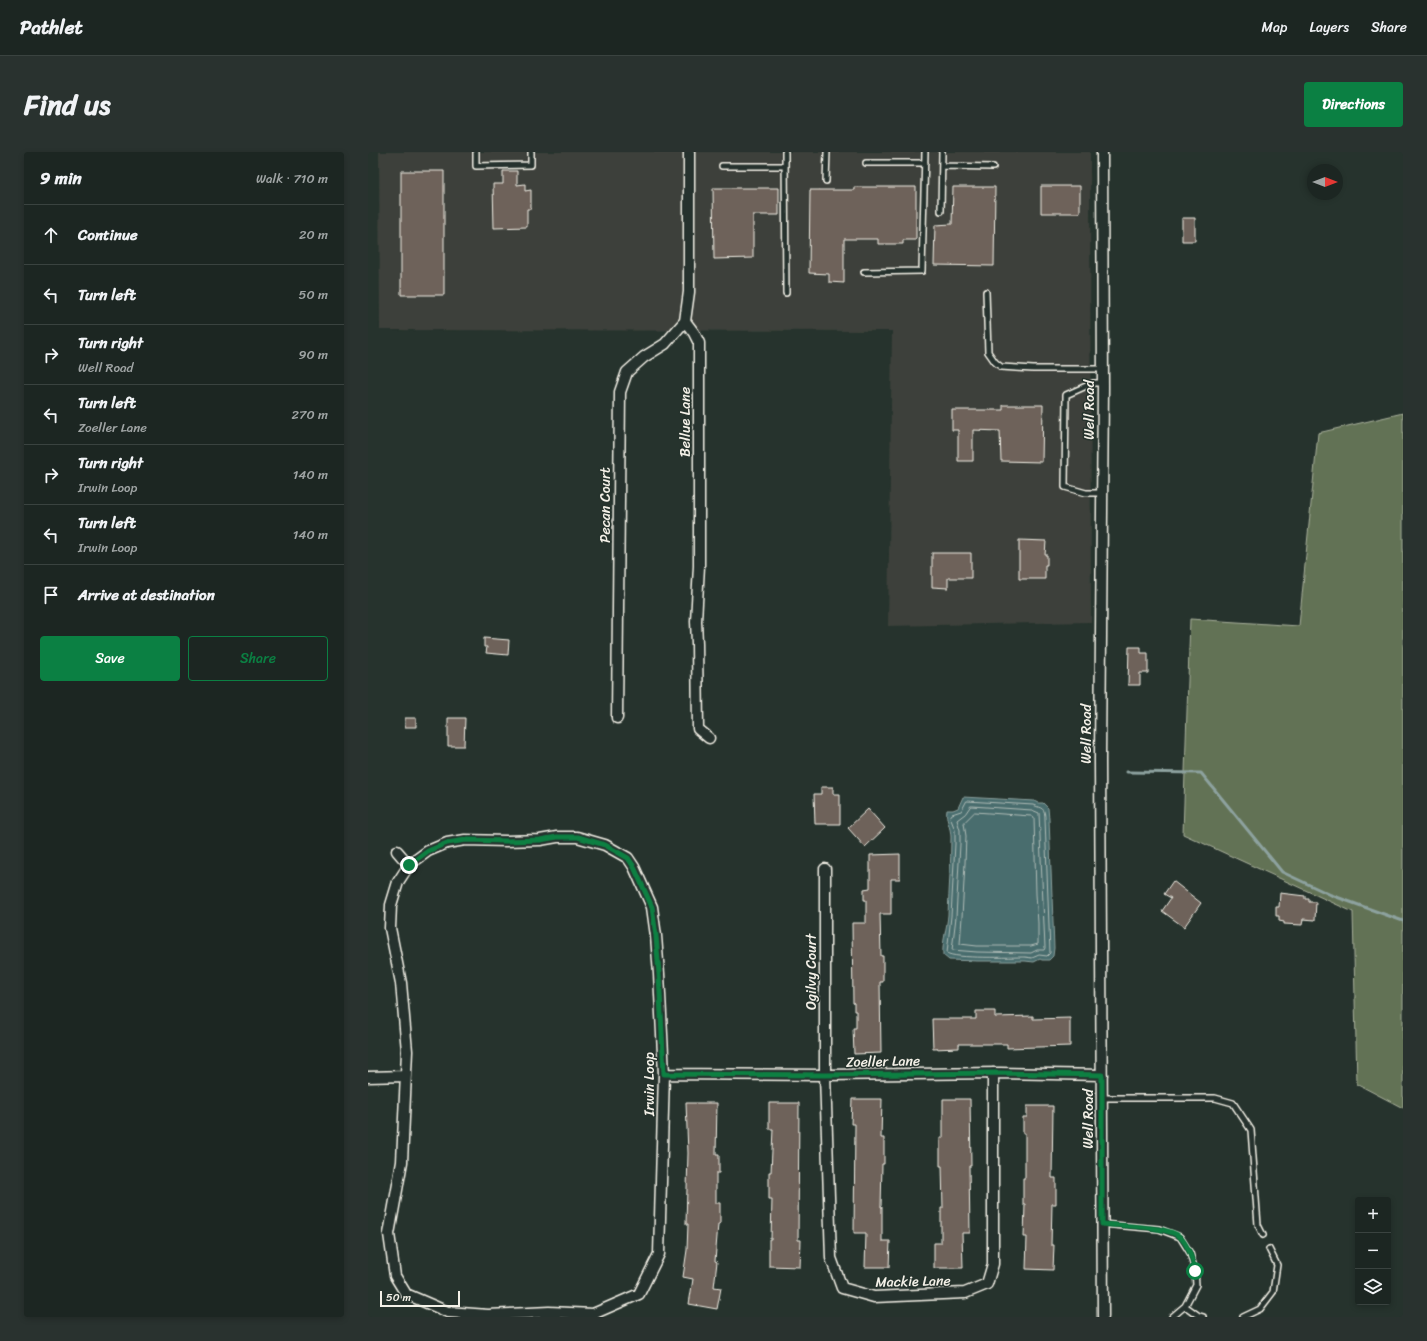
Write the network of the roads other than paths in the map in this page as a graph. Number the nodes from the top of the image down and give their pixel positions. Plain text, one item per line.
1 (476, 152) edge
2 (531, 152) edge
3 (689, 152) edge
4 (784, 152) edge
5 (826, 152) edge
6 (925, 152) edge
7 (942, 152) edge
8 (1102, 152) edge
9 (866, 163) dead end
10 (925, 163) junction
11 (722, 166) dead end
12 (785, 166) junction
13 (942, 166) junction
14 (994, 167) dead end
15 (826, 181) dead end
16 (941, 211) dead end
17 (864, 272) dead end
18 (986, 292) dead end
19 (786, 294) dead end
20 (685, 322) junction
21 (1103, 369) junction
22 (1103, 383) junction
23 (1102, 493) junction
24 (617, 718) dead end
25 (709, 738) dead end
26 (397, 851) dead end
27 (409, 865) junction
28 (824, 869) dead end
29 (993, 1073) junction
30 (664, 1074) junction
31 (825, 1075) junction
32 (1102, 1075) junction
33 (406, 1076) junction
34 (368, 1077) edge
35 (1102, 1098) junction
36 (1102, 1224) junction
37 (1263, 1235) dead end
38 (1269, 1249) dead end
39 (1185, 1306) junction
40 (1103, 1317) edge
41 (1172, 1317) edge
42 (1203, 1317) edge
43 (1243, 1317) edge

1 - 2 lane
3 - 20 street
4 - 12 lane
5 - 15 lane
6 - 10 lane
7 - 13 lane
8 - 21 street, Well Road
9 - 10 lane
10 - 17 lane
11 - 12 lane
12 - 19 lane
13 - 14 lane
13 - 16 lane
18 - 21 lane
20 - 24 street, Pecan Court
20 - 25 street, Bellue Lane
21 - 22 street, Well Road
22 - 23 street, Well Road
22 - 23 lane
23 - 32 street, Well Road
26 - 27 street
27 - 30 street, Irwin Loop
27 - 33 street, Irwin Loop
28 - 31 street, Ogilvy Court
29 - 31 street, Zoeller Lane
29 - 31 street, Mackie Lane
29 - 32 street, Zoeller Lane
30 - 31 street, Zoeller Lane
30 - 33 street, Irwin Loop
32 - 35 street, Well Road
33 - 34 street
35 - 36 street, Well Road
35 - 37 lane
36 - 39 lane
36 - 40 street, Well Road
38 - 43 lane
39 - 41 lane
39 - 42 lane

